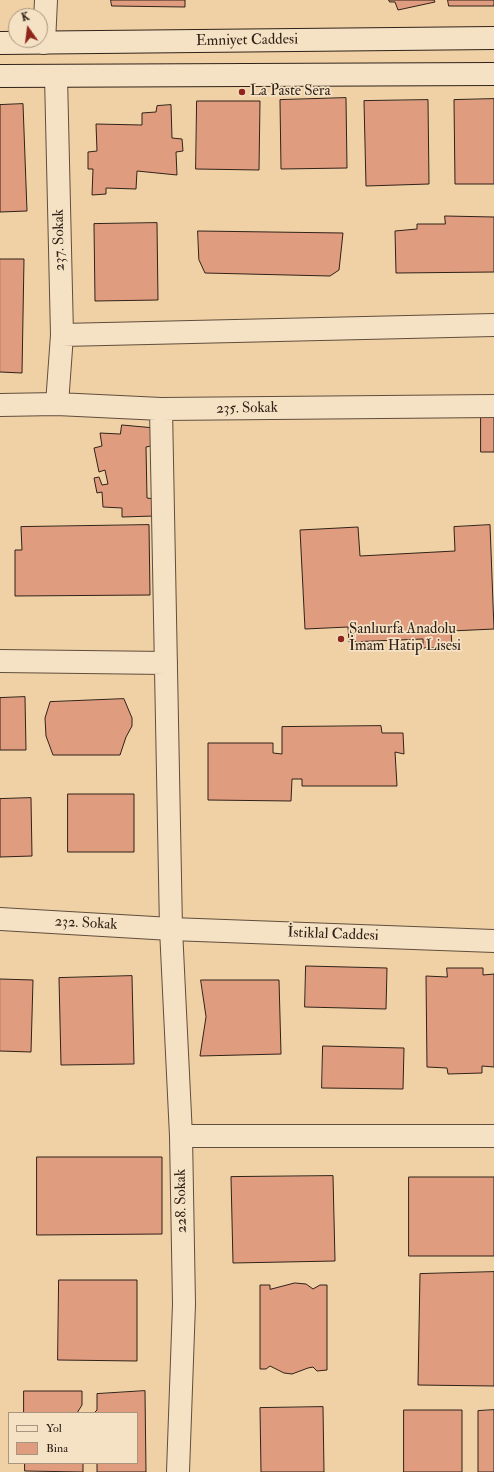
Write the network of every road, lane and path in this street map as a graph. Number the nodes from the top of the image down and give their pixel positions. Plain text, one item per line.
1 (494, 38) edge
2 (48, 43) edge
3 (494, 74) edge
4 (0, 76) edge
5 (56, 76) junction
6 (494, 325) edge
7 (62, 335) junction
8 (57, 404) junction
9 (0, 405) edge
10 (494, 406) edge
11 (161, 410) junction
12 (0, 660) edge
13 (166, 663) junction
14 (0, 919) edge
15 (171, 929) junction
16 (494, 941) edge
17 (181, 1136) junction
18 (494, 1136) edge
19 (178, 1472) edge

1 - 2 street, Emniyet Caddesi
3 - 5 street
4 - 5 street
5 - 7 street, 237. Sokak
6 - 7 street
7 - 8 street, 237. Sokak
8 - 9 street, 235. Sokak
8 - 11 street, 235. Sokak
10 - 11 street, 235. Sokak
11 - 13 street, 228. Sokak
12 - 13 street
13 - 15 street, 228. Sokak
14 - 15 street, 232. Sokak
15 - 16 street, İstiklal Caddesi
15 - 17 street, 228. Sokak
17 - 18 street
17 - 19 street, 228. Sokak

